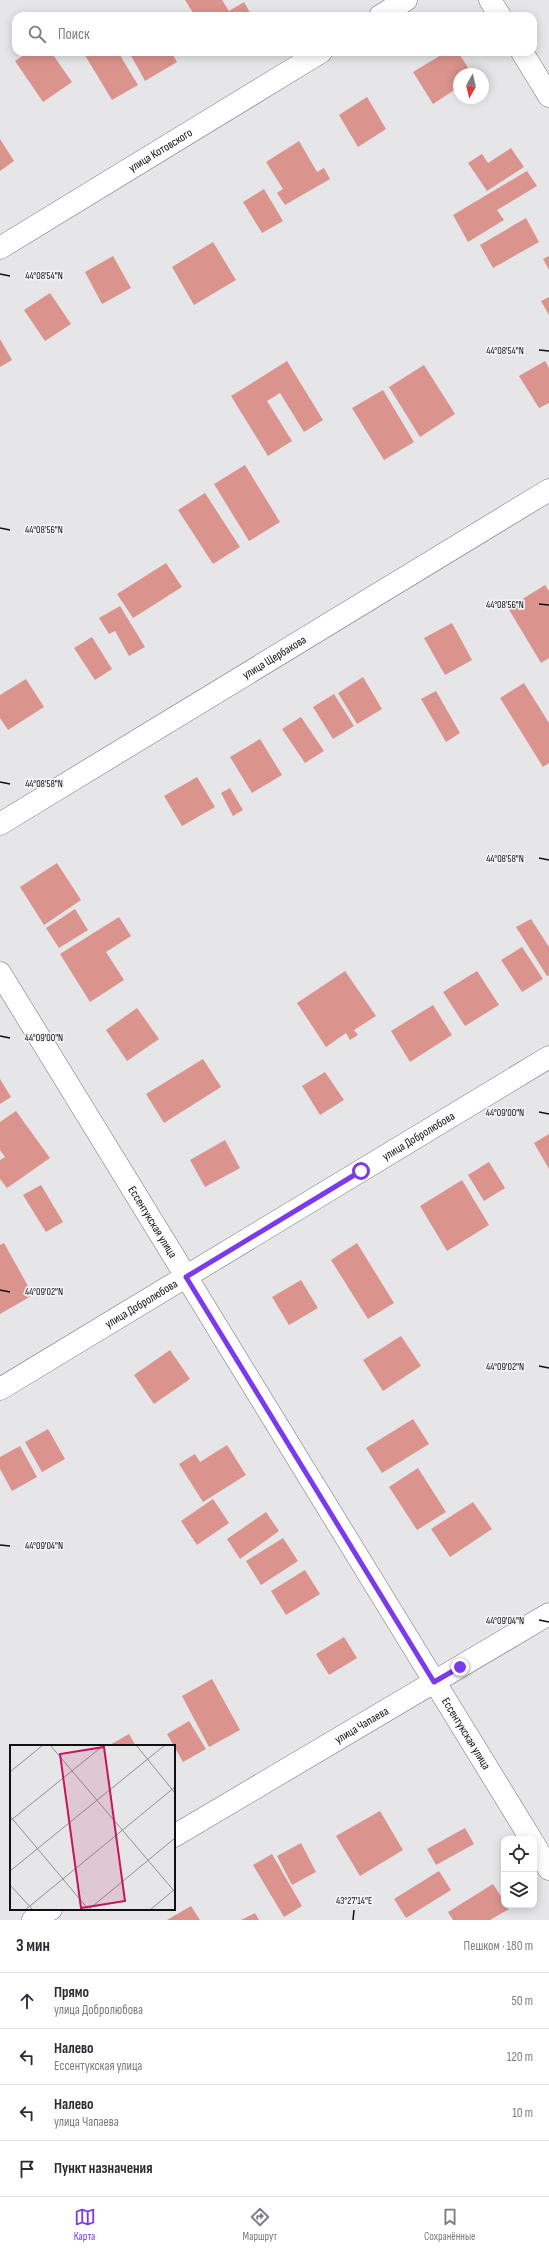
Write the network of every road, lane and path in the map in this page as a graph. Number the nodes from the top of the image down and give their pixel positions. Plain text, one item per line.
1 (406, 0) edge
2 (490, 0) edge
3 (386, 12) edge
4 (498, 12) edge
5 (314, 56) edge
6 (524, 56) edge
7 (549, 96) edge
8 (0, 248) edge
9 (549, 490) edge
10 (0, 824) edge
11 (0, 973) edge
12 (549, 1057) edge
13 (186, 1277) junction
14 (0, 1389) edge
15 (549, 1614) edge
16 (434, 1682) junction
17 (175, 1835) edge
18 (529, 1836) edge
19 (537, 1849) edge
20 (549, 1869) edge
21 (49, 1910) edge
22 (33, 1920) edge

1 - 3 street
2 - 4 street
5 - 8 street, улица Котовского
6 - 7 street
9 - 10 street, улица Щербакова
11 - 13 street, Ессентукская улица
12 - 13 street, улица Добролюбова
13 - 14 street, улица Добролюбова
13 - 16 street, Ессентукская улица
15 - 16 street, улица Чапаева
16 - 17 street, улица Чапаева
16 - 18 street, Ессентукская улица
19 - 20 street
21 - 22 street

